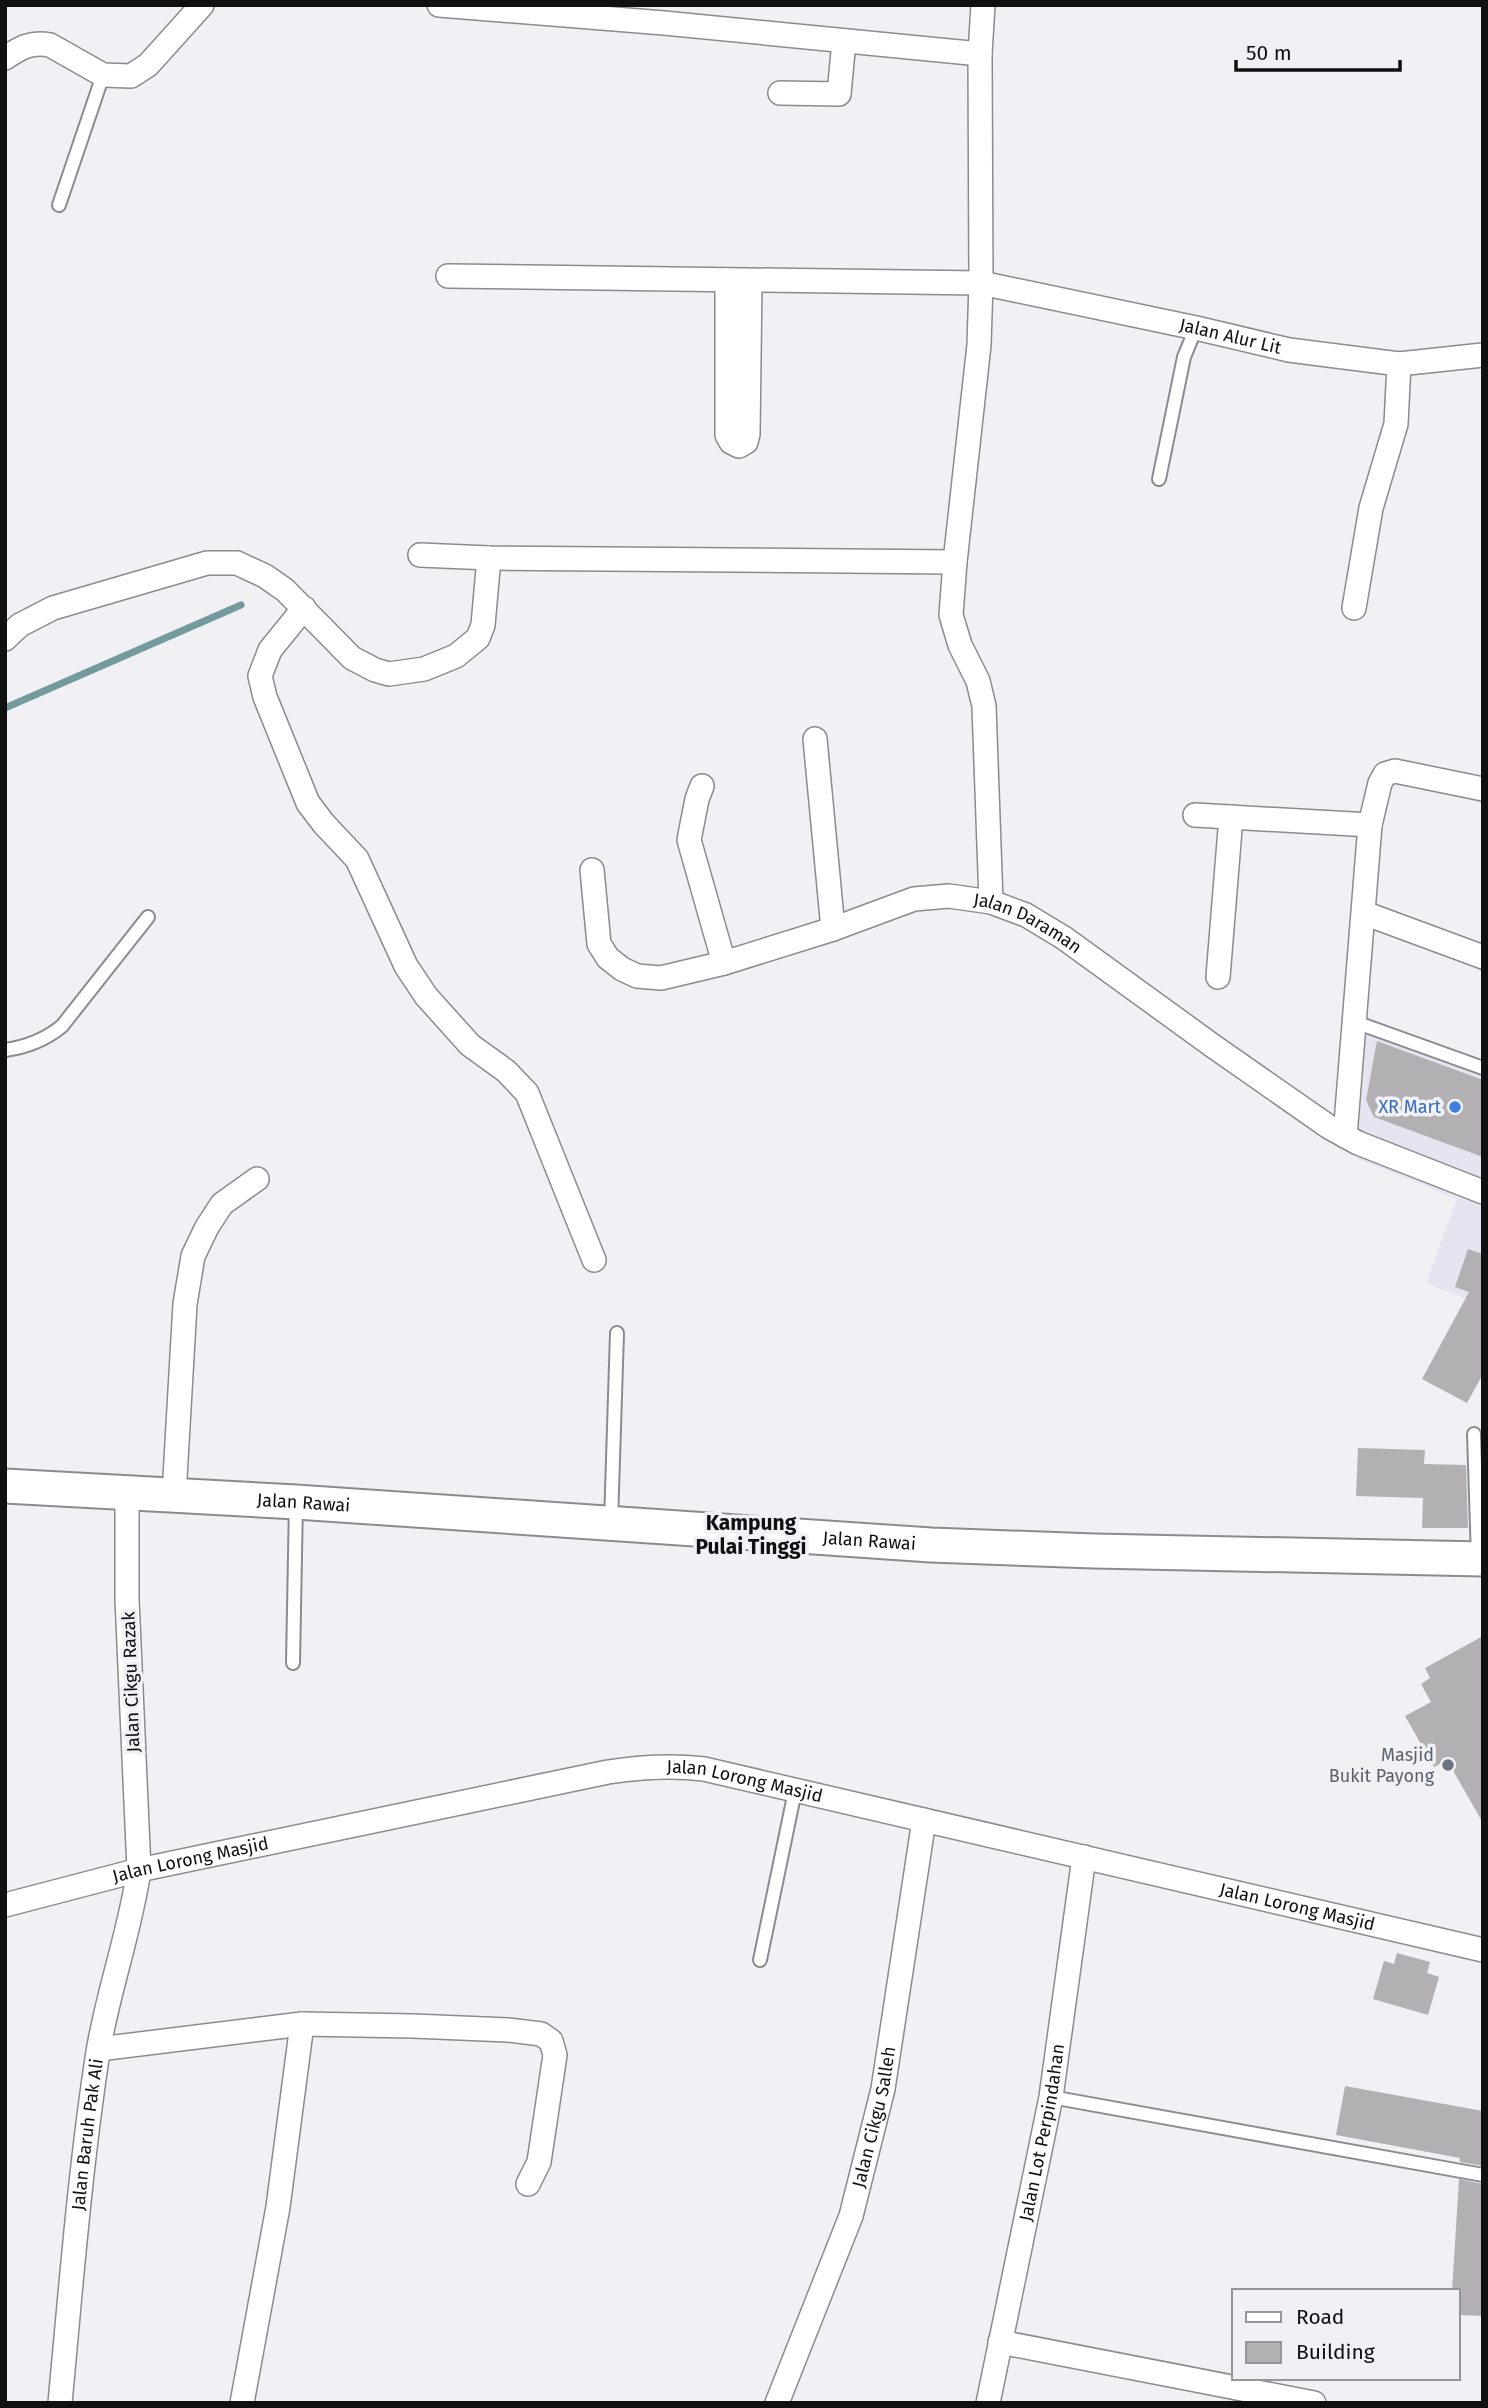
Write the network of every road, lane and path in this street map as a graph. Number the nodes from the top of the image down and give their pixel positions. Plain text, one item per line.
1 (202, 5) edge
2 (439, 5) edge
3 (984, 5) edge
4 (665, 14) edge
5 (844, 41) junction
6 (980, 54) junction
7 (5, 58) edge
8 (103, 75) junction
9 (780, 93) dead end
10 (59, 205) dead end
11 (448, 276) dead end
12 (738, 281) junction
13 (981, 284) junction
14 (1196, 328) junction
15 (1483, 355) edge
16 (1399, 365) junction
17 (1159, 479) dead end
18 (420, 555) dead end
19 (489, 558) junction
20 (955, 562) junction
21 (304, 608) junction
22 (1354, 608) dead end
23 (5, 639) edge
24 (815, 739) dead end
25 (702, 786) dead end
26 (1483, 789) edge
27 (1195, 815) dead end
28 (1231, 817) junction
29 (1370, 825) junction
30 (592, 870) dead end
31 (992, 902) junction
32 (1364, 913) junction
33 (148, 917) dead end
34 (833, 929) junction
35 (1483, 957) edge
36 (724, 963) junction
37 (1218, 977) dead end
38 (1354, 1022) junction
39 (5, 1050) edge
40 (1483, 1068) edge
41 (1345, 1136) junction
42 (257, 1180) dead end
43 (1483, 1192) edge
44 (594, 1260) dead end
45 (618, 1333) dead end
46 (1474, 1434) dead end
47 (5, 1486) edge
48 (127, 1493) junction
49 (174, 1495) junction
50 (296, 1502) junction
51 (611, 1523) junction
52 (1480, 1559) edge
53 (293, 1663) dead end
54 (795, 1791) junction
55 (923, 1820) junction
56 (1084, 1857) junction
57 (139, 1870) junction
58 (5, 1905) edge
59 (1483, 1950) edge
60 (760, 1960) dead end
61 (302, 2024) junction
62 (99, 2049) junction
63 (1051, 2097) junction
64 (1483, 2175) edge
65 (528, 2184) dead end
66 (1000, 2342) junction
67 (60, 2403) edge
68 (242, 2403) edge
69 (777, 2403) edge
70 (988, 2403) edge
71 (1314, 2403) edge

1 - 8 street
2 - 4 street
3 - 6 street
4 - 5 street
5 - 6 street
5 - 9 street
6 - 13 street
7 - 8 street
8 - 10 lane
11 - 12 street, Jalan Alur Lit
12 - 12 street
12 - 13 street, Jalan Alur Lit
13 - 14 street, Jalan Alur Lit
13 - 20 street
14 - 16 street, Jalan Alur Lit
14 - 17 lane
15 - 16 street, Jalan Alur Lit
16 - 22 street
18 - 19 street
19 - 20 street
19 - 21 street
20 - 31 street
21 - 23 street
21 - 44 street
24 - 34 street
25 - 36 street
26 - 29 street
27 - 28 street
28 - 29 street
28 - 37 street
29 - 32 street
30 - 36 street, Jalan Daraman
31 - 34 street, Jalan Daraman
31 - 41 street, Jalan Daraman
32 - 35 street
32 - 38 street
33 - 39 lane
34 - 36 street, Jalan Daraman
38 - 40 lane
38 - 41 street
41 - 43 street, Jalan Daraman
42 - 49 street
45 - 51 lane
46 - 52 lane
47 - 48 main road, Jalan Rawai
48 - 49 main road, Jalan Rawai
48 - 57 street, Jalan Cikgu Razak
49 - 50 main road, Jalan Rawai
50 - 51 main road, Jalan Rawai
50 - 53 lane
51 - 52 main road, Jalan Rawai
54 - 55 street, Jalan Lorong Masjid
54 - 57 street, Jalan Lorong Masjid
54 - 60 lane
55 - 56 street, Jalan Lorong Masjid
55 - 69 street, Jalan Cikgu Salleh
56 - 59 street, Jalan Lorong Masjid
56 - 63 street, Jalan Lot Perpindahan
57 - 58 street, Jalan Lorong Masjid
57 - 62 street, Jalan Baruh Pak Ali
61 - 62 street
61 - 65 street
61 - 68 street
62 - 67 street, Jalan Baruh Pak Ali
63 - 64 lane
63 - 66 street, Jalan Lot Perpindahan
66 - 70 street, Jalan Lot Perpindahan
66 - 71 street

